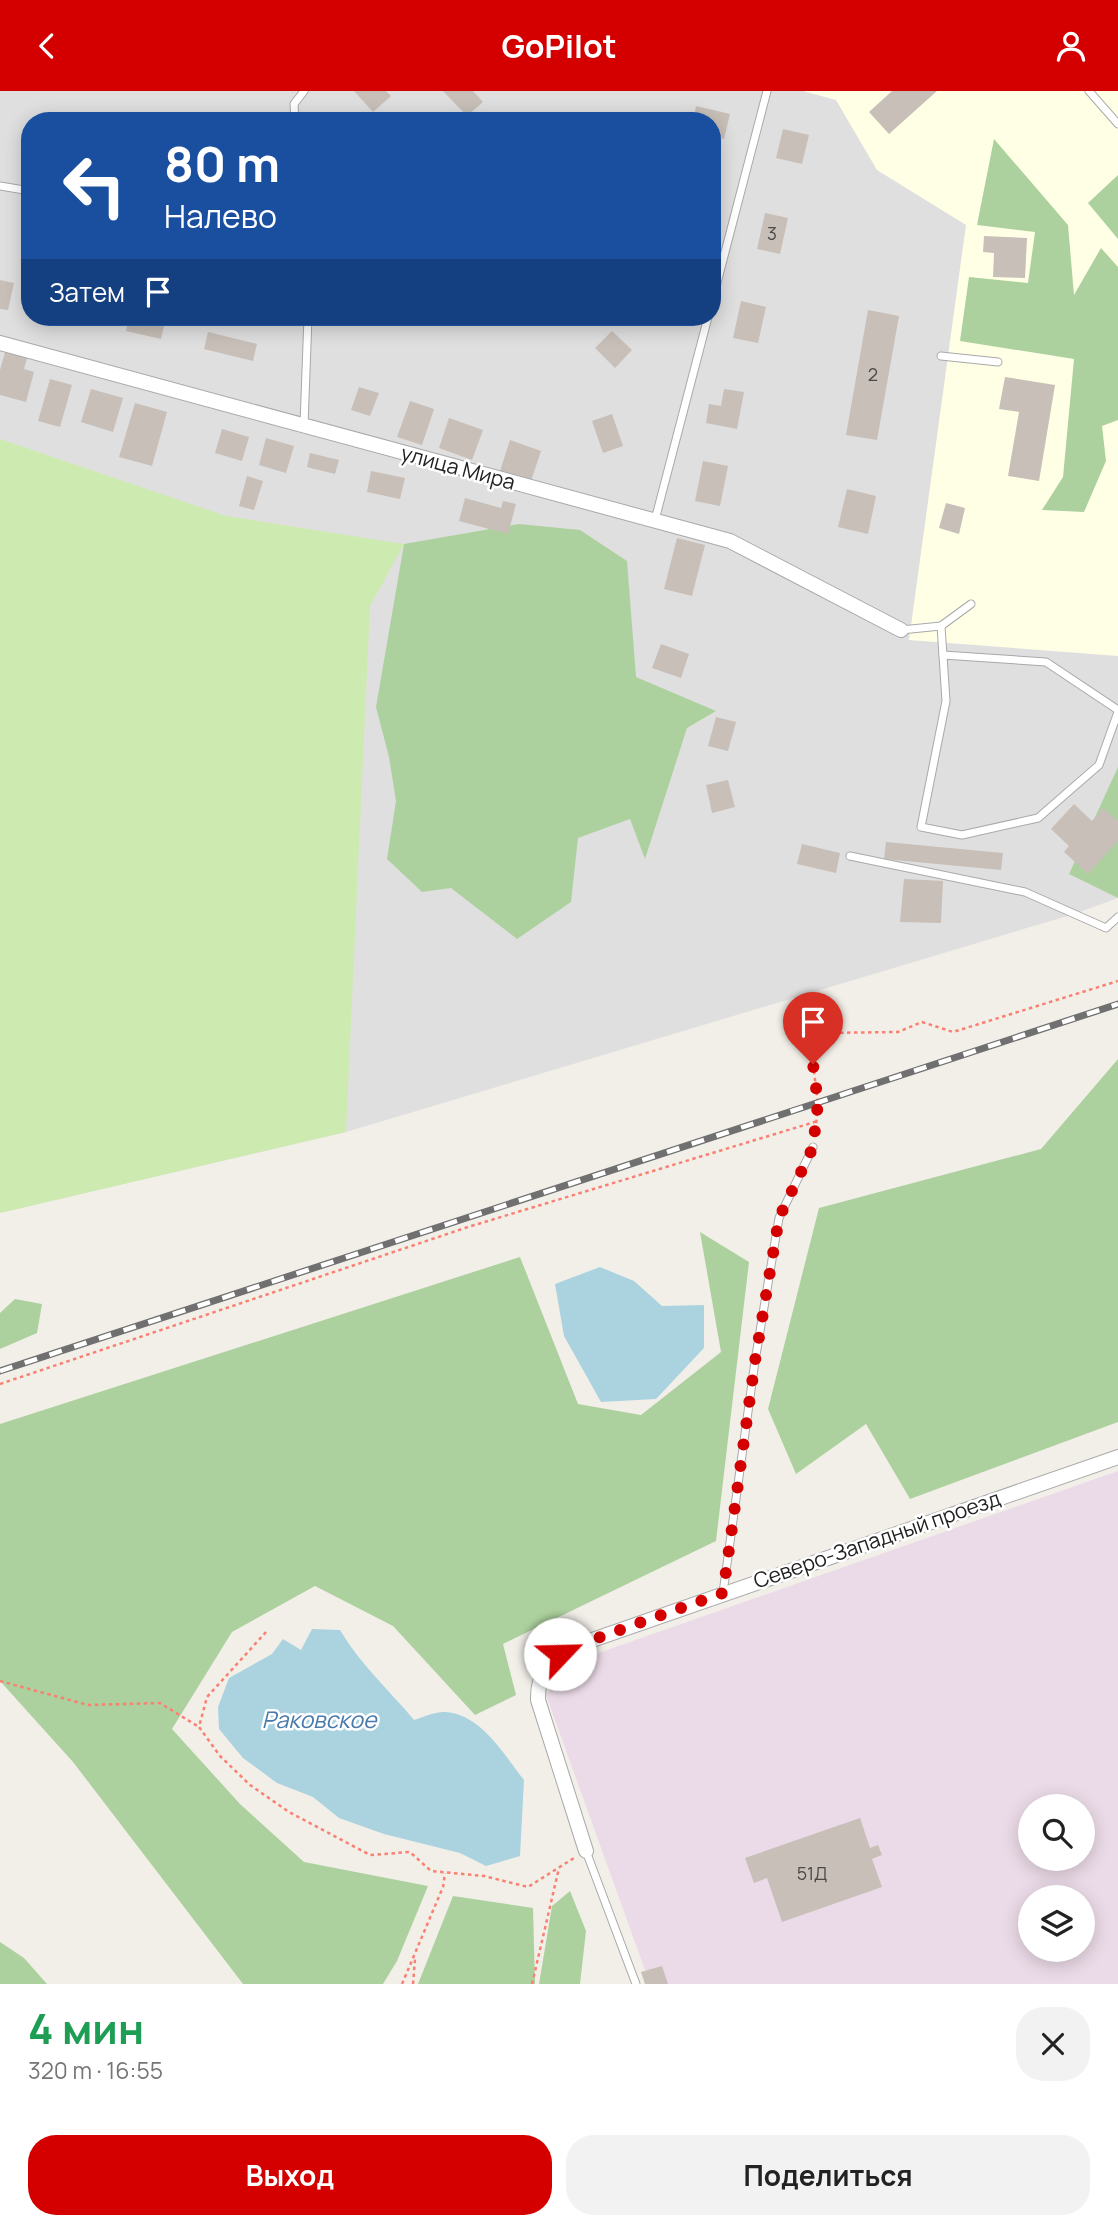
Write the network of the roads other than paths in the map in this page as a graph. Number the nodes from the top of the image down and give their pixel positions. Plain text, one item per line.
1 (303, 91) edge
2 (767, 91) edge
3 (1089, 91) edge
4 (294, 112) edge
5 (1118, 124) edge
6 (0, 186) edge
7 (21, 190) edge
8 (721, 267) edge
9 (308, 326) edge
10 (706, 326) edge
11 (0, 343) edge
12 (941, 356) dead end
13 (998, 362) dead end
14 (304, 426) junction
15 (655, 521) junction
16 (971, 604) dead end
17 (941, 626) junction
18 (901, 630) joint
19 (943, 655) junction
20 (1118, 711) edge
21 (850, 856) dead end
22 (1118, 917) edge
23 (813, 1147) road end
24 (1118, 1457) edge
25 (723, 1593) junction
26 (586, 1851) joint
27 (636, 1984) edge

1 - 4 lane
2 - 8 lane
3 - 5 lane
6 - 7 lane
9 - 14 lane
10 - 15 lane
11 - 14 street, улица Мира
12 - 13 lane
14 - 15 street, улица Мира
15 - 18 street, улица Мира
16 - 17 lane
17 - 18 lane
17 - 19 lane
19 - 20 lane
19 - 20 lane
21 - 22 lane
23 - 25 lane
24 - 25 street, Северо-Западный проезд
25 - 26 street, Северо-Западный проезд
26 - 27 lane

